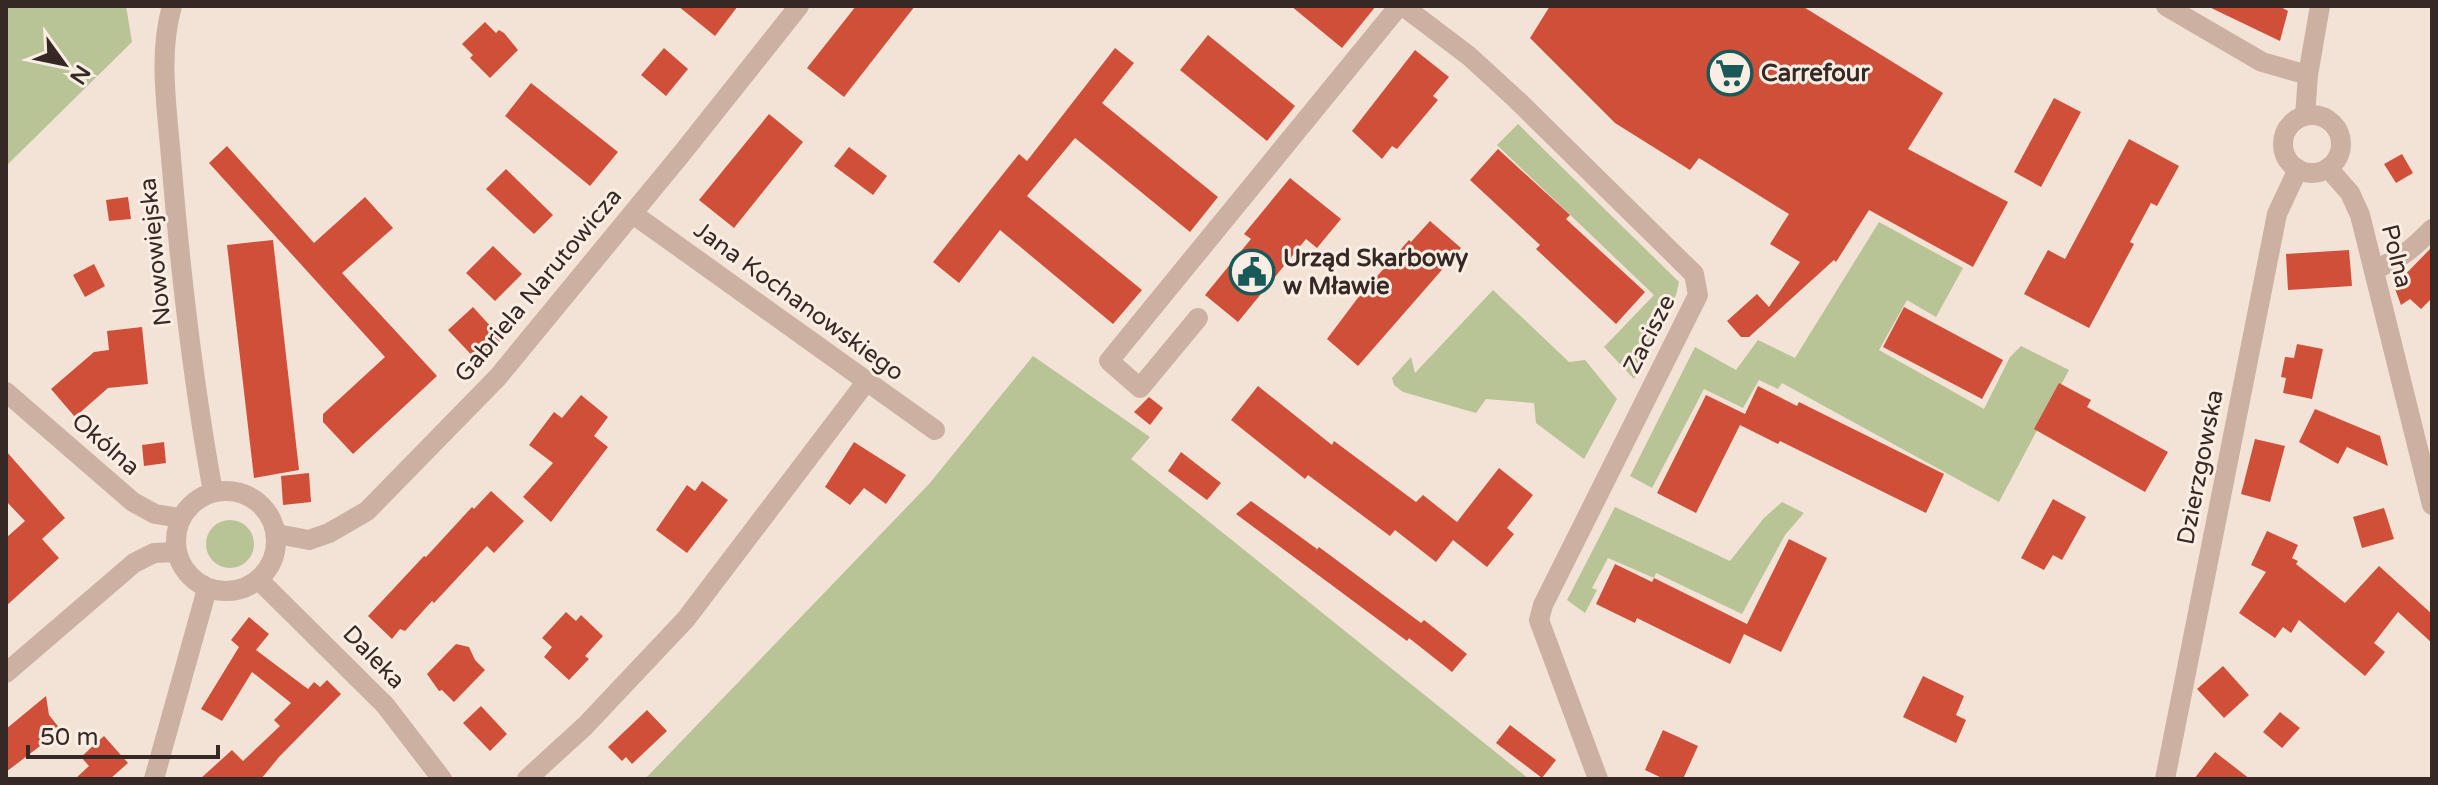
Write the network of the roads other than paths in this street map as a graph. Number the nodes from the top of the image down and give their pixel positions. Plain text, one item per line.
1 (172, 6) edge
2 (799, 6) edge
3 (1401, 6) edge
4 (2166, 6) edge
5 (2320, 6) edge
6 (2308, 75) junction
7 (2305, 116) junction
8 (2328, 168) junction
9 (2298, 169) junction
10 (633, 214) junction
11 (2432, 229) edge
12 (2374, 269) junction
13 (1198, 318) dead end
14 (866, 382) junction
15 (6, 392) edge
16 (935, 430) dead end
17 (213, 492) junction
18 (2432, 505) edge
19 (180, 518) junction
20 (277, 534) junction
21 (176, 552) junction
22 (259, 580) junction
23 (207, 589) junction
24 (6, 673) edge
25 (154, 779) edge
26 (442, 779) edge
27 (527, 779) edge
28 (1598, 779) edge
29 (2165, 779) edge

1 - 17 street, Nowowiejska
2 - 10 street, Gabriela Narutowicza
3 - 13 street
3 - 28 street, Zacisze
4 - 6 street
5 - 6 street
6 - 7 street
7 - 8 street
7 - 9 street
8 - 9 street
8 - 12 street, Polna
9 - 29 street, Dzierzgowska
10 - 14 street, Jana Kochanowskiego
10 - 20 street, Gabriela Narutowicza
11 - 12 street
12 - 18 street, Polna
14 - 16 street, Jana Kochanowskiego
14 - 27 street
15 - 19 street, Okólna
17 - 19 street
17 - 20 street
19 - 21 street
20 - 22 street
21 - 23 street
21 - 24 street
22 - 23 street
22 - 26 street, Daleka
23 - 25 street

